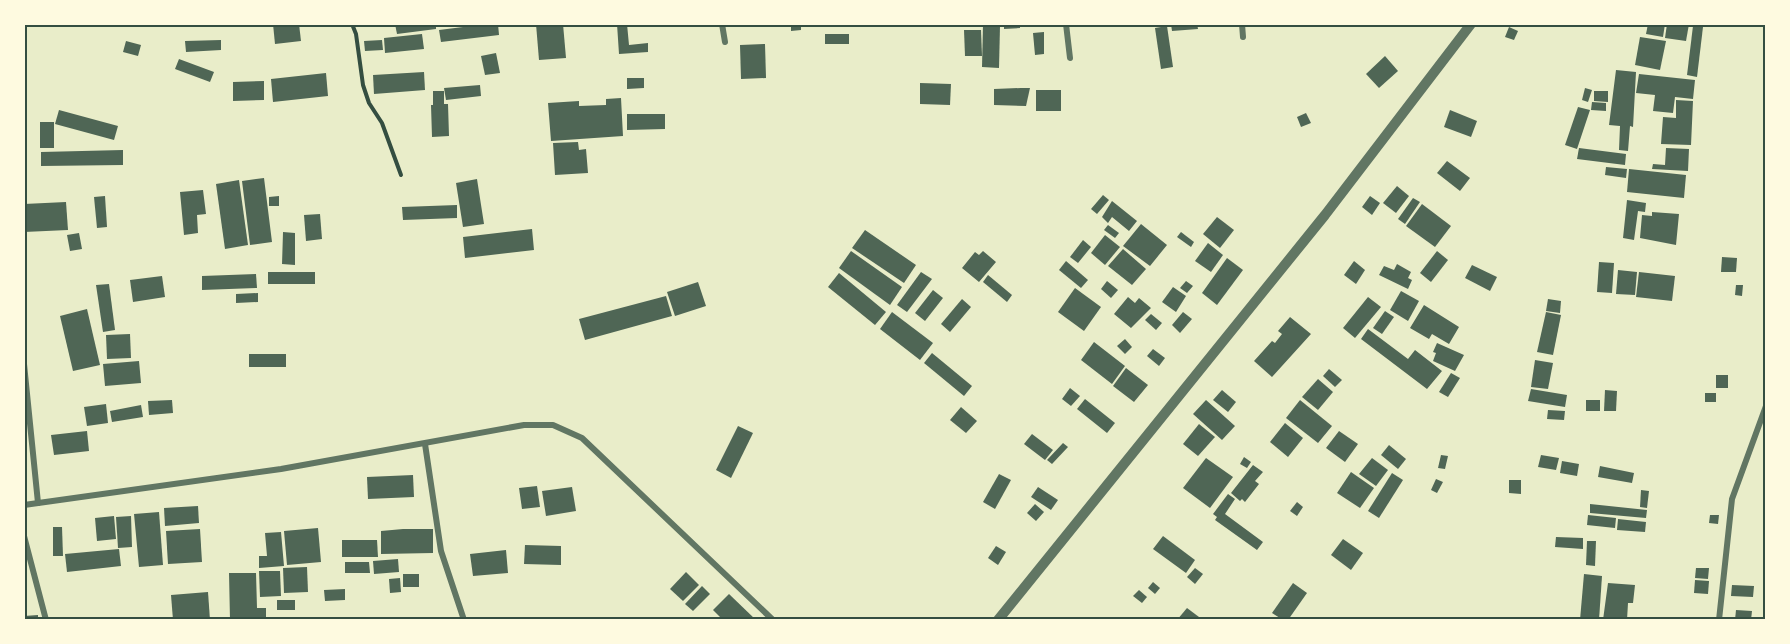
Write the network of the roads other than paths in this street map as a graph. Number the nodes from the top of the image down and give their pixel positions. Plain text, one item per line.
1 (722, 24) edge
2 (1066, 24) edge
3 (1242, 24) edge
4 (1471, 24) edge
5 (1243, 37) dead end
6 (725, 42) dead end
7 (1766, 43) edge
8 (1766, 56) edge
9 (1070, 58) dead end
10 (24, 364) edge
11 (1766, 406) edge
12 (425, 444) junction
13 (38, 503) junction
14 (24, 505) edge
15 (24, 536) edge
16 (46, 620) edge
17 (464, 620) edge
18 (773, 620) edge
19 (998, 620) edge
20 (1719, 620) edge

1 - 6 street
2 - 9 street
3 - 5 street
4 - 19 street
7 - 8 street
10 - 13 street
11 - 20 street
12 - 13 street
12 - 17 street
12 - 18 street
13 - 14 street
15 - 16 street

